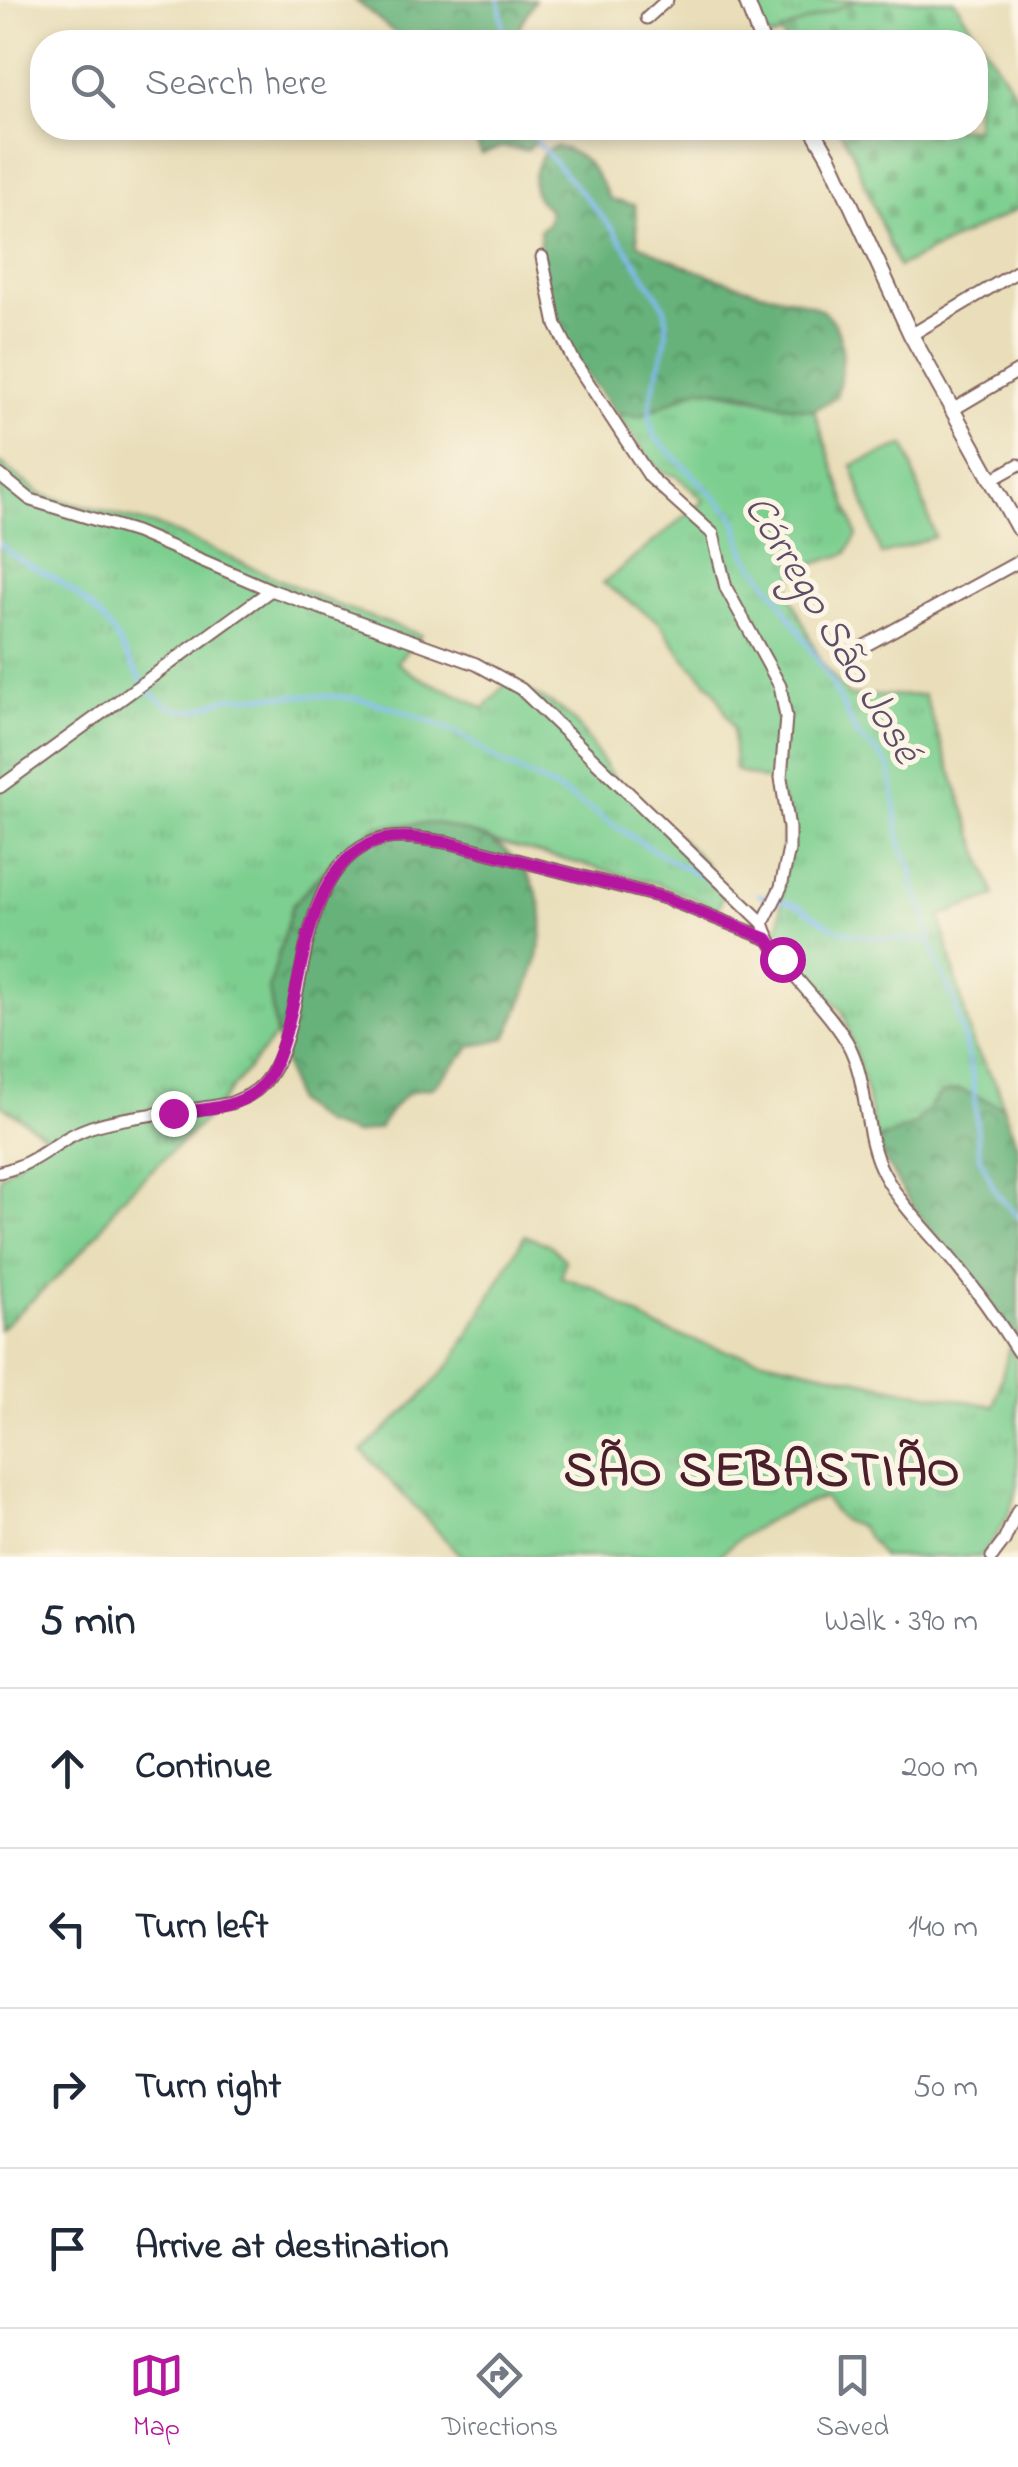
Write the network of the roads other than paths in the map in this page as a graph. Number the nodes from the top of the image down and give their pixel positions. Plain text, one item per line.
1 (668, 0) edge
2 (746, 0) edge
3 (648, 18) dead end
4 (757, 30) edge
5 (819, 140) edge
6 (542, 257) dead end
7 (1018, 271) edge
8 (911, 335) junction
9 (1018, 371) edge
10 (954, 408) junction
11 (1018, 465) edge
12 (0, 475) edge
13 (991, 480) junction
14 (1018, 528) edge
15 (1018, 562) edge
16 (271, 590) junction
17 (848, 655) dead end
18 (0, 787) edge
19 (763, 924) junction
20 (768, 939) junction
21 (0, 1172) edge
22 (1018, 1352) edge
23 (1018, 1510) edge
24 (992, 1557) edge

1 - 3 street
2 - 4 street
5 - 8 street
6 - 19 street
7 - 8 street
8 - 10 street
9 - 10 street
10 - 13 street
11 - 13 street
12 - 16 street
13 - 14 street
15 - 17 street
16 - 18 street
16 - 19 street
19 - 20 street
20 - 21 street
20 - 22 street
23 - 24 street

